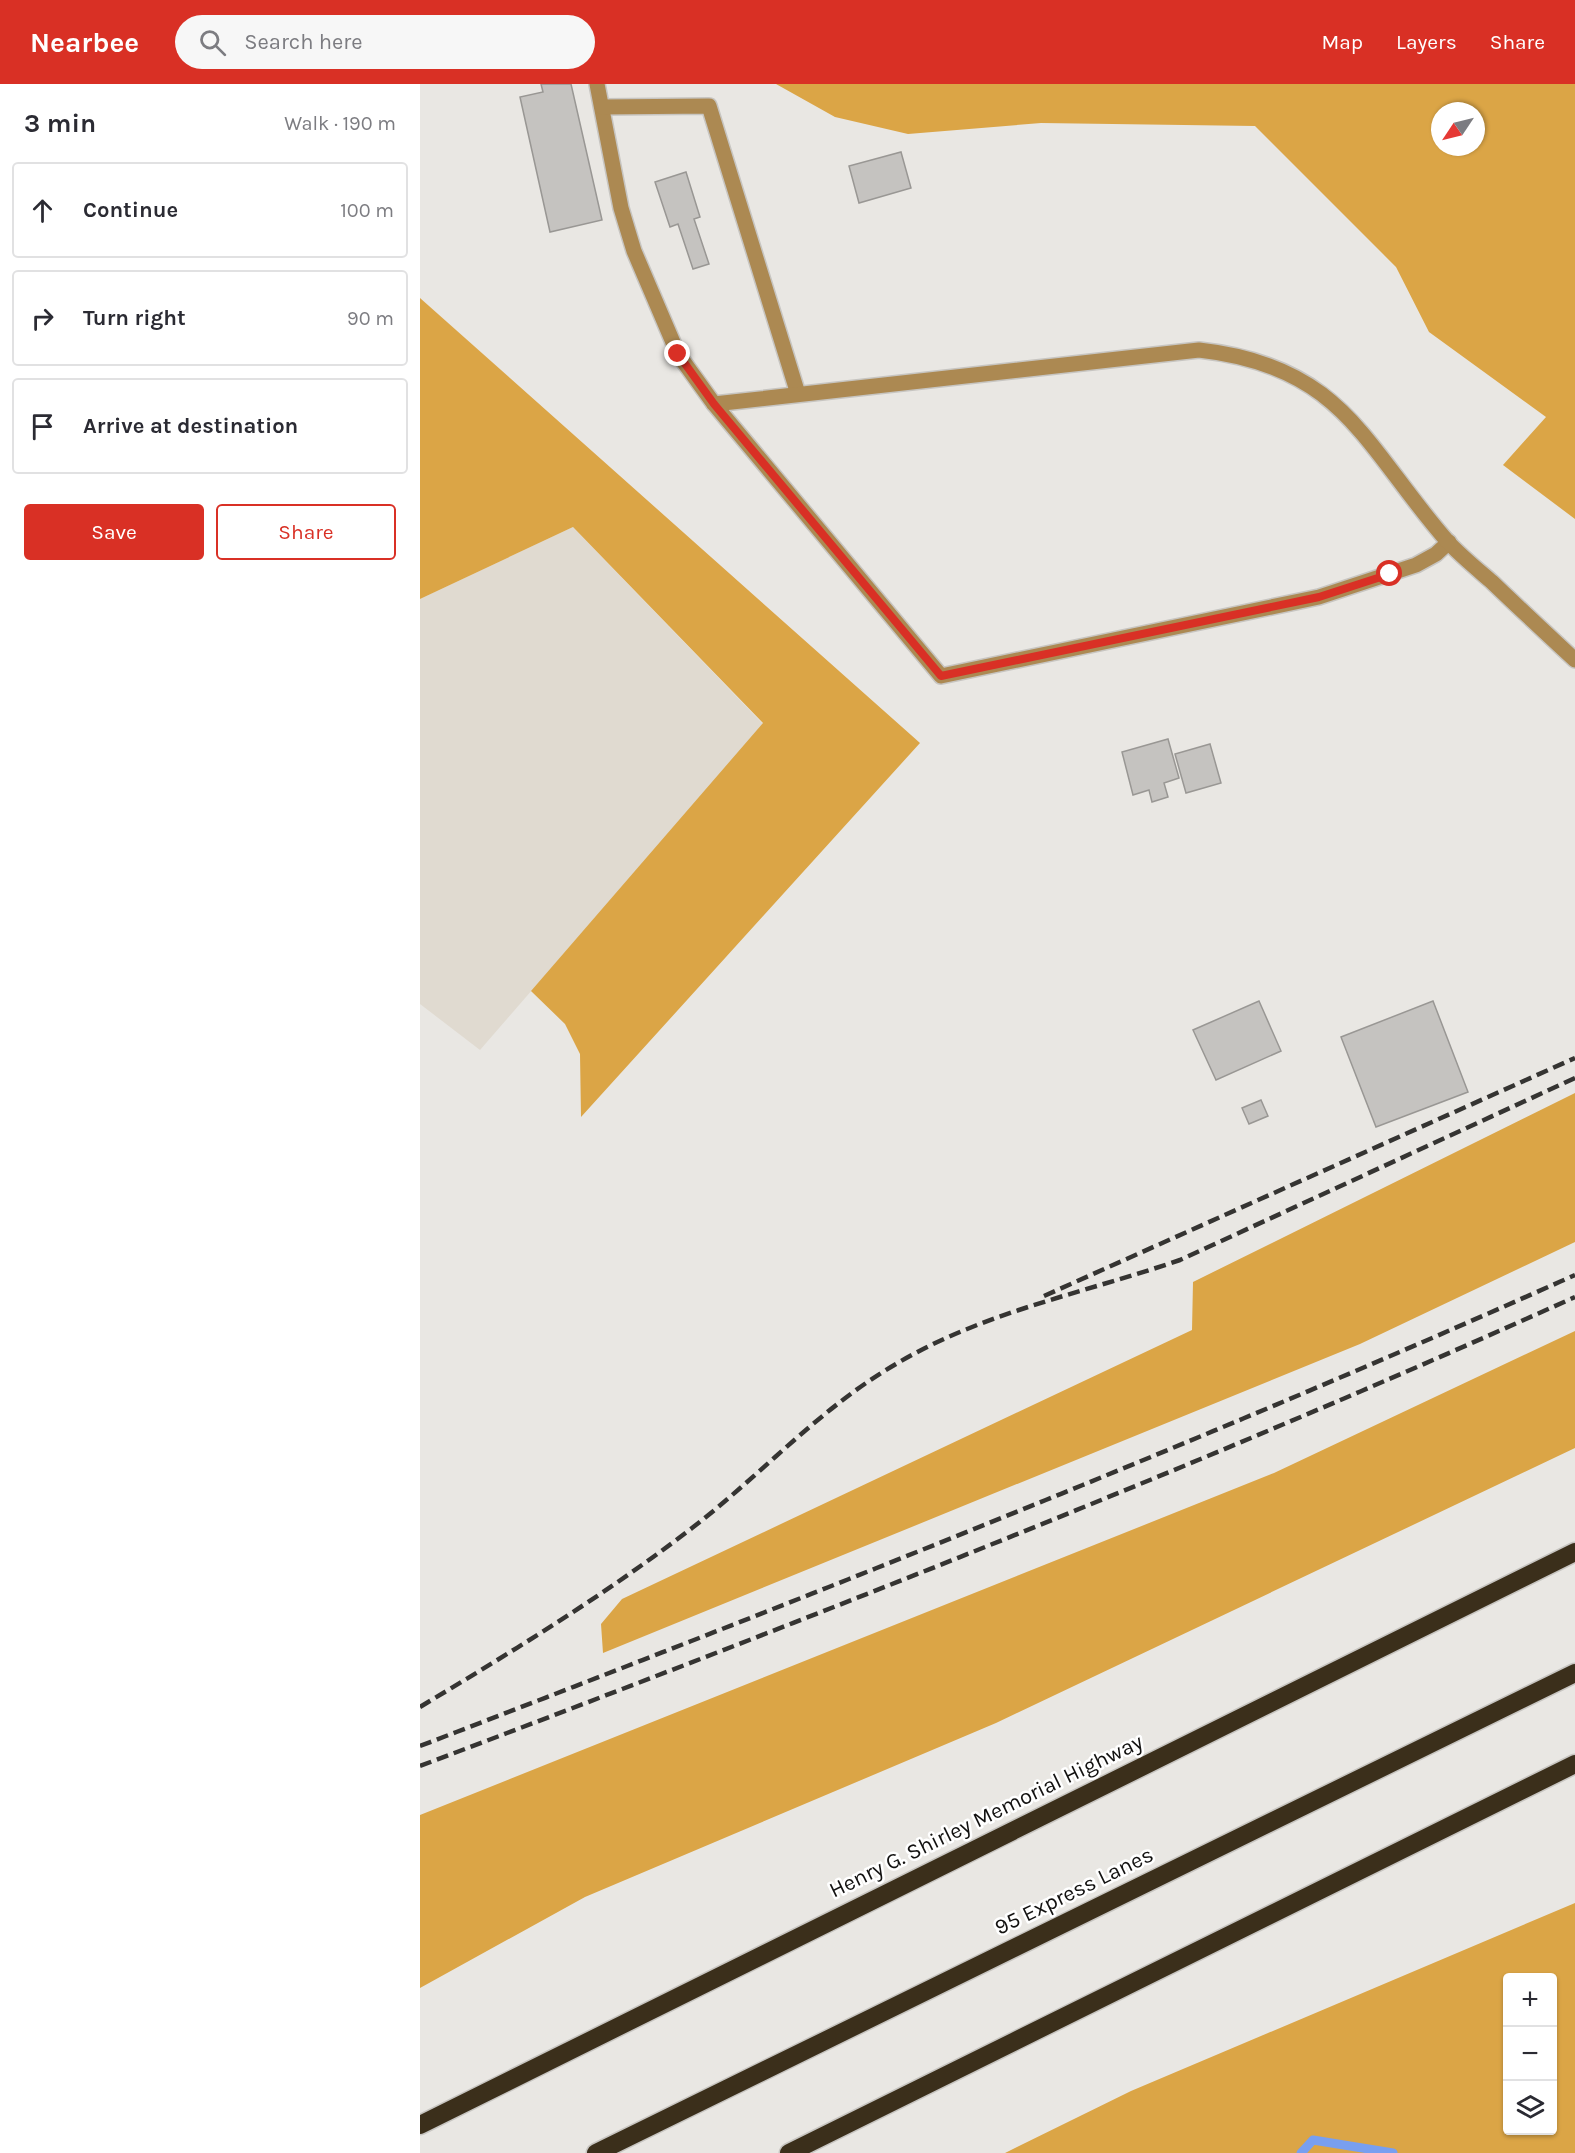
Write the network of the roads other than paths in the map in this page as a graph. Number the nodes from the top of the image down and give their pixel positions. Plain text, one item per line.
1 (597, 84) edge
2 (602, 107) junction
3 (798, 394) junction
4 (714, 404) junction
5 (1449, 542) junction
6 (1575, 660) edge
7 (1575, 1552) edge
8 (1575, 1673) edge
9 (1575, 1764) edge
10 (420, 2125) edge
11 (596, 2153) edge
12 (789, 2153) edge

1 - 2 lane
2 - 3 lane
2 - 4 lane
3 - 4 lane
3 - 5 lane
4 - 5 lane
5 - 6 lane
7 - 10 highway, Henry G. Shirley Memorial Highway
8 - 11 highway, 95 Express Lanes
9 - 12 highway

